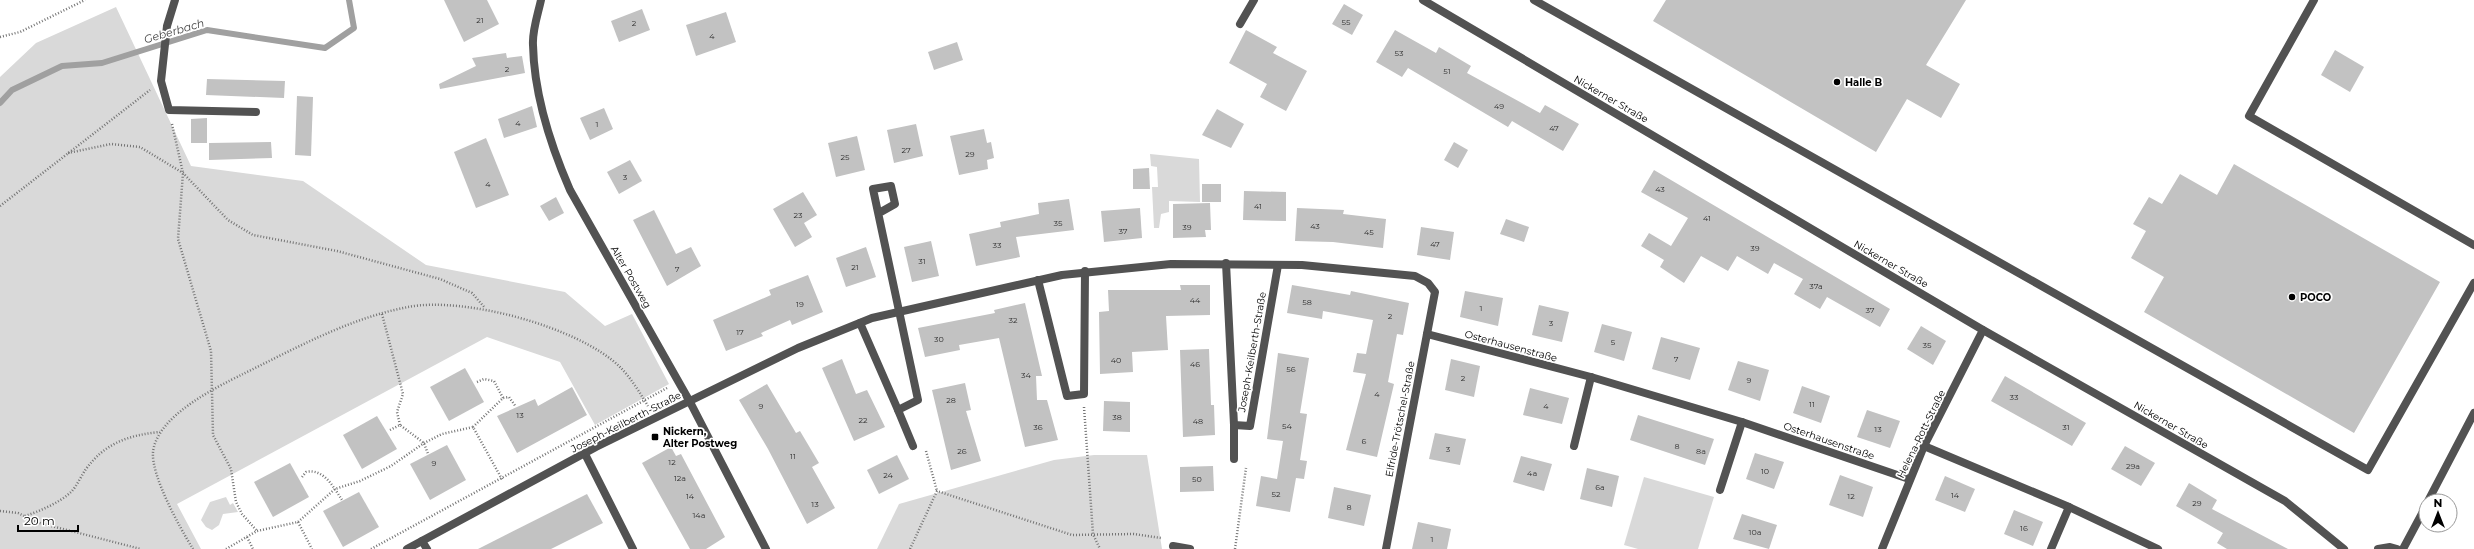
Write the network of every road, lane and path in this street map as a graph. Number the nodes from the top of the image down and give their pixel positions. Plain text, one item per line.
1 (84, 0) edge
2 (175, 0) edge
3 (541, 0) edge
4 (1254, 0) edge
5 (1423, 0) edge
6 (1534, 0) edge
7 (2314, 0) edge
8 (1240, 24) dead end
9 (0, 37) edge
10 (161, 81) junction
11 (169, 110) junction
12 (256, 112) dead end
13 (68, 153) junction
14 (183, 173) junction
15 (0, 206) edge
16 (879, 213) dead end
17 (2474, 245) edge
18 (1226, 264) junction
19 (1278, 265) junction
20 (1085, 271) junction
21 (1038, 280) junction
22 (2474, 283) edge
23 (1435, 292) joint
24 (486, 309) junction
25 (900, 312) junction
26 (382, 314) junction
27 (860, 323) junction
28 (1983, 330) junction
29 (1427, 334) junction
30 (1591, 377) junction
31 (478, 382) dead end
32 (672, 386) dead end
33 (211, 390) junction
34 (1084, 394) junction
35 (503, 398) junction
36 (645, 400) junction
37 (690, 402) junction
38 (516, 406) dead end
39 (898, 410) junction
40 (2474, 413) edge
41 (657, 418) junction
42 (1742, 422) junction
43 (400, 425) junction
44 (1234, 425) junction
45 (473, 427) junction
46 (390, 430) dead end
47 (160, 432) junction
48 (424, 443) junction
49 (913, 446) dead end
50 (1574, 446) dead end
51 (1924, 446) junction
52 (428, 454) dead end
53 (585, 454) junction
54 (1234, 459) dead end
55 (1246, 467) dead end
56 (302, 477) dead end
57 (502, 478) junction
58 (1909, 479) junction
59 (335, 489) junction
60 (1720, 490) dead end
61 (2432, 493) edge
62 (510, 494) junction
63 (342, 500) dead end
64 (2069, 507) junction
65 (0, 511) edge
66 (25, 516) junction
67 (298, 522) junction
68 (2418, 522) edge
69 (257, 531) junction
70 (1093, 534) junction
71 (247, 537) junction
72 (422, 541) junction
73 (1174, 546) joint
74 (141, 549) edge
75 (193, 549) edge
76 (226, 549) edge
77 (253, 549) edge
78 (312, 549) edge
79 (371, 549) edge
80 (407, 549) edge
81 (426, 549) edge
82 (633, 549) edge
83 (766, 549) edge
84 (910, 549) edge
85 (1100, 549) edge
86 (1190, 549) edge
87 (1236, 549) edge
88 (1386, 549) edge
89 (1882, 549) edge
90 (2051, 549) edge
91 (2158, 549) edge
92 (2344, 549) edge
93 (2378, 549) edge
94 (2397, 549) edge
95 (2404, 549) edge

1 - 9 path
2 - 10 street
3 - 37 street, Alter Postweg
4 - 8 street
5 - 28 street, Nickerner Straße
6 - 22 street
7 - 17 street
10 - 11 street
10 - 13 path
11 - 12 street
11 - 14 path
13 - 14 path
13 - 15 path
14 - 24 path
14 - 33 path
16 - 25 street
18 - 19 street, Joseph-Keilberth-Straße
18 - 20 street, Joseph-Keilberth-Straße
18 - 44 street, Joseph-Keilberth-Straße
19 - 23 street, Joseph-Keilberth-Straße
19 - 44 street, Joseph-Keilberth-Straße
20 - 21 street, Joseph-Keilberth-Straße
20 - 34 street
21 - 25 street, Joseph-Keilberth-Straße
21 - 34 street
23 - 29 street, Elfride-Trötschel-Straße
24 - 26 path
24 - 36 path
25 - 27 street, Joseph-Keilberth-Straße
25 - 39 street
26 - 33 path
26 - 43 path
27 - 37 street, Joseph-Keilberth-Straße
27 - 39 street
28 - 51 street, Helena-Rott-Straße
28 - 92 street, Nickerner Straße
29 - 30 street, Osterhausenstraße
29 - 88 street, Elfride-Trötschel-Straße
30 - 42 street, Osterhausenstraße
30 - 50 street
31 - 35 path
32 - 36 path
33 - 47 path
33 - 69 path
34 - 70 path
35 - 38 path
35 - 45 path
36 - 41 path
36 - 57 path
37 - 41 street, Joseph-Keilberth-Straße
37 - 83 street, Alter Postweg
39 - 49 street
40 - 61 street
41 - 53 street, Joseph-Keilberth-Straße
42 - 58 street, Osterhausenstraße
42 - 60 street
43 - 46 path
43 - 48 path
44 - 54 street, Joseph-Keilberth-Straße
45 - 48 path
45 - 57 path
47 - 66 path
47 - 75 path
48 - 52 path
48 - 59 path
51 - 58 street, Helena-Rott-Straße
51 - 64 street
53 - 62 street, Joseph-Keilberth-Straße
53 - 82 street
55 - 87 path
56 - 59 path
57 - 62 path
57 - 79 path
58 - 89 street, Helena-Rott-Straße
59 - 63 path
59 - 67 path
62 - 72 street, Joseph-Keilberth-Straße
64 - 90 street
64 - 91 street
65 - 66 path
66 - 74 path
67 - 69 path
67 - 78 path
68 - 95 street
69 - 71 path
70 - 73 path
70 - 84 path
70 - 85 path
71 - 76 path
71 - 77 path
72 - 80 street, Joseph-Keilberth-Straße
72 - 81 street
73 - 86 street
93 - 94 street

